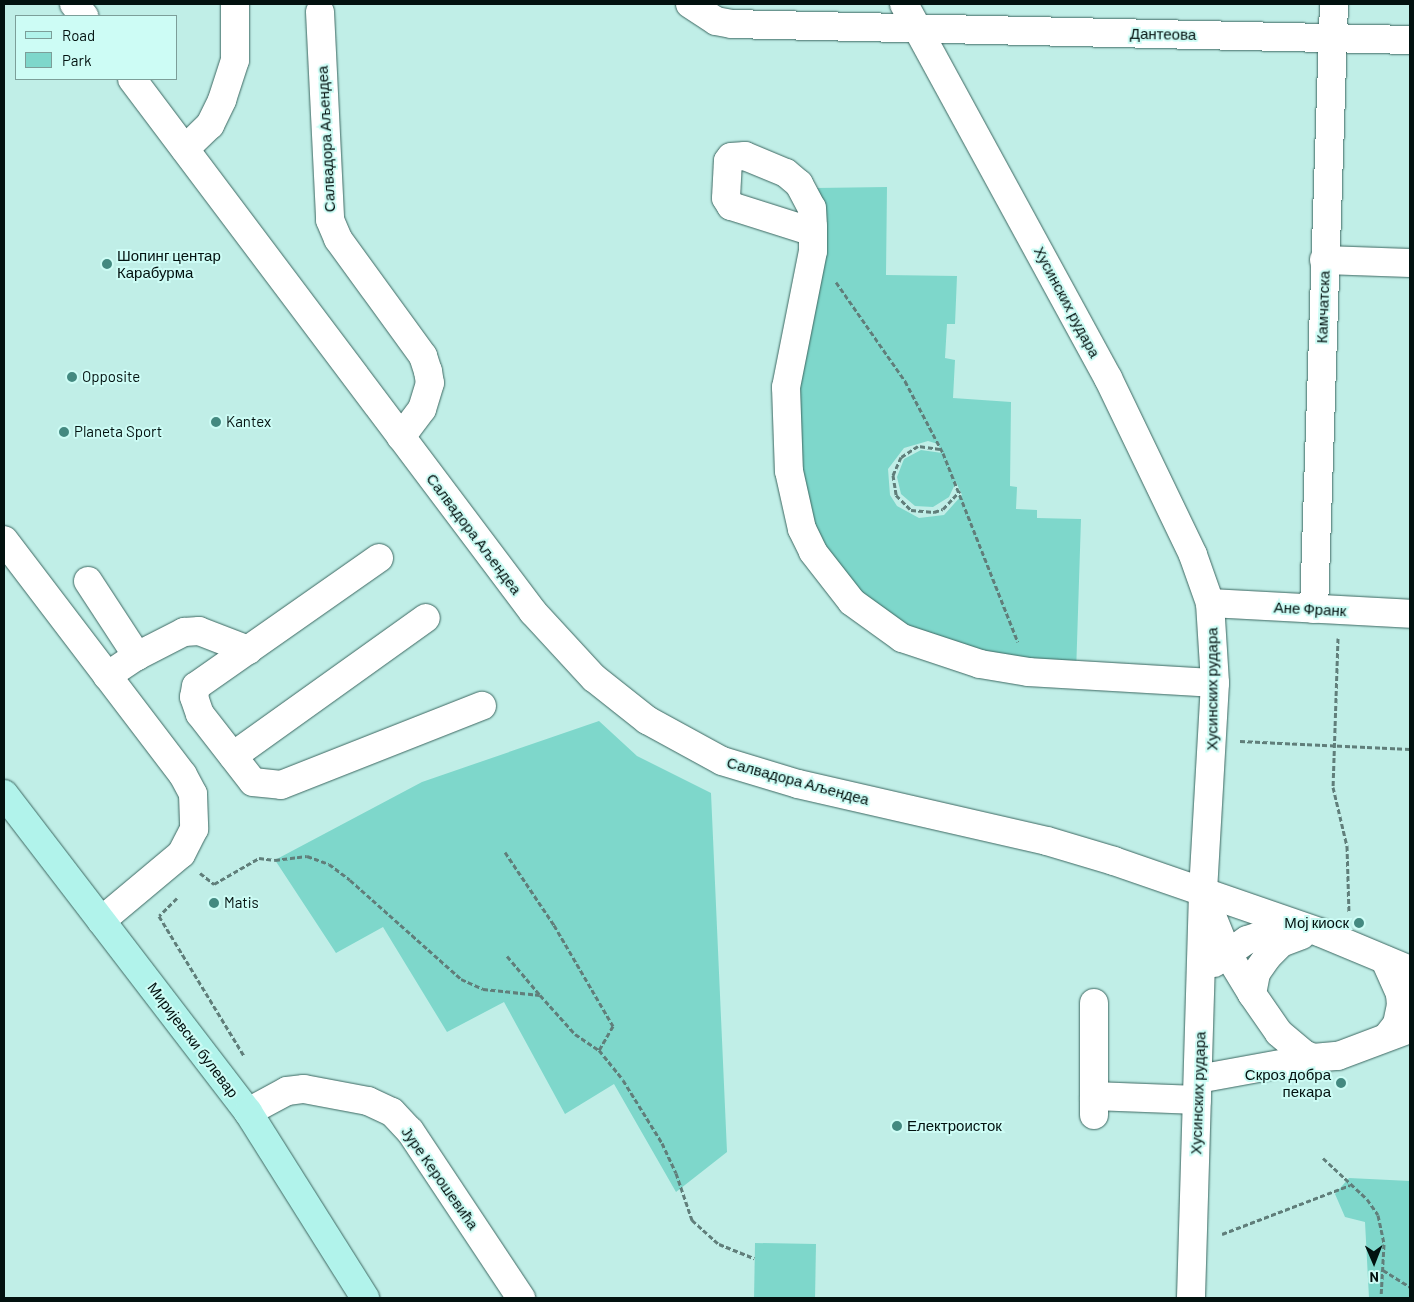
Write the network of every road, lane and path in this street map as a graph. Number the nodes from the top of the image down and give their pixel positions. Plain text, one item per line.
1 (74, 4) edge
2 (235, 4) edge
3 (690, 4) edge
4 (904, 4) edge
5 (1334, 4) edge
6 (320, 12) dead end
7 (83, 15) edge
8 (915, 29) junction
9 (1333, 38) junction
10 (1410, 40) edge
11 (133, 80) edge
12 (185, 149) junction
13 (813, 241) joint
14 (1324, 260) junction
15 (1410, 263) edge
16 (401, 437) junction
17 (940, 449) junction
18 (960, 490) junction
19 (4, 540) edge
20 (379, 558) dead end
21 (88, 581) dead end
22 (1210, 602) junction
23 (1327, 610) junction
24 (1410, 614) edge
25 (426, 618) dead end
26 (248, 650) junction
27 (137, 656) junction
28 (1030, 672) junction
29 (107, 676) junction
30 (1215, 682) junction
31 (482, 706) dead end
32 (1212, 739) junction
33 (1333, 746) junction
34 (1410, 749) edge
35 (232, 756) junction
36 (4, 794) edge
37 (505, 852) dead end
38 (194, 881) dead end
39 (1203, 893) junction
40 (180, 895) dead end
41 (101, 921) junction
42 (1319, 932) junction
43 (1350, 946) junction
44 (1227, 952) junction
45 (507, 956) dead end
46 (1385, 960) junction
47 (1410, 970) edge
48 (1202, 975) junction
49 (1252, 994) junction
50 (540, 995) junction
51 (1094, 1003) dead end
52 (1399, 1033) edge
53 (598, 1050) junction
54 (245, 1058) dead end
55 (1313, 1058) junction
56 (1198, 1089) junction
57 (248, 1112) junction
58 (1322, 1158) dead end
59 (1350, 1185) junction
60 (1193, 1245) junction
61 (754, 1258) dead end
62 (1383, 1270) junction
63 (1410, 1287) edge
64 (365, 1298) edge
65 (521, 1298) edge
66 (1191, 1298) edge
67 (1381, 1298) edge

1 - 7 street
2 - 12 street
3 - 8 street, Дантеова
4 - 8 street, Хусинских рудара
5 - 9 street, Камчатска
6 - 16 street, Салвадора Аљендеа
8 - 9 street, Дантеова
8 - 22 street, Хусинских рудара
9 - 10 street, Дантеова
9 - 14 street, Камчатска
11 - 12 street, Салвадора Аљендеа
12 - 16 street, Салвадора Аљендеа
13 - 17 path
13 - 28 street
14 - 15 street
14 - 23 street, Камчатска
16 - 39 street, Салвадора Аљендеа
17 - 18 path
17 - 18 path
18 - 28 path
19 - 29 street
20 - 26 street
21 - 27 street
22 - 23 street, Ане Франк
22 - 30 street, Хусинских рудара
23 - 24 street, Ане Франк
23 - 33 path
25 - 35 street
26 - 27 street
26 - 35 street
27 - 29 street
28 - 30 street
29 - 41 street
30 - 32 street, Хусинских рудара
31 - 35 street
32 - 33 path
32 - 39 street, Хусинских рудара
33 - 34 path
33 - 43 path
36 - 41 main road, Миријевски булевар
37 - 53 path
38 - 50 path
39 - 42 street, Салвадора Аљендеа
39 - 44 street
39 - 48 street, Хусинских рудара
40 - 54 path
41 - 57 main road, Миријевски булевар
42 - 43 street
42 - 44 street
42 - 49 street
43 - 46 street
44 - 48 street
44 - 49 street
45 - 50 path
46 - 47 street
46 - 52 street
48 - 56 street, Хусинских рудара
49 - 55 street
50 - 53 path
51 - 56 street
52 - 55 street
53 - 61 path
55 - 56 street
56 - 60 street, Хусинских рудара
57 - 64 main road, Миријевски булевар
57 - 65 street, Јуре Керошевића
58 - 59 path
59 - 60 path
59 - 62 path
60 - 66 street, Хусинских рудара
62 - 63 path
62 - 67 path

